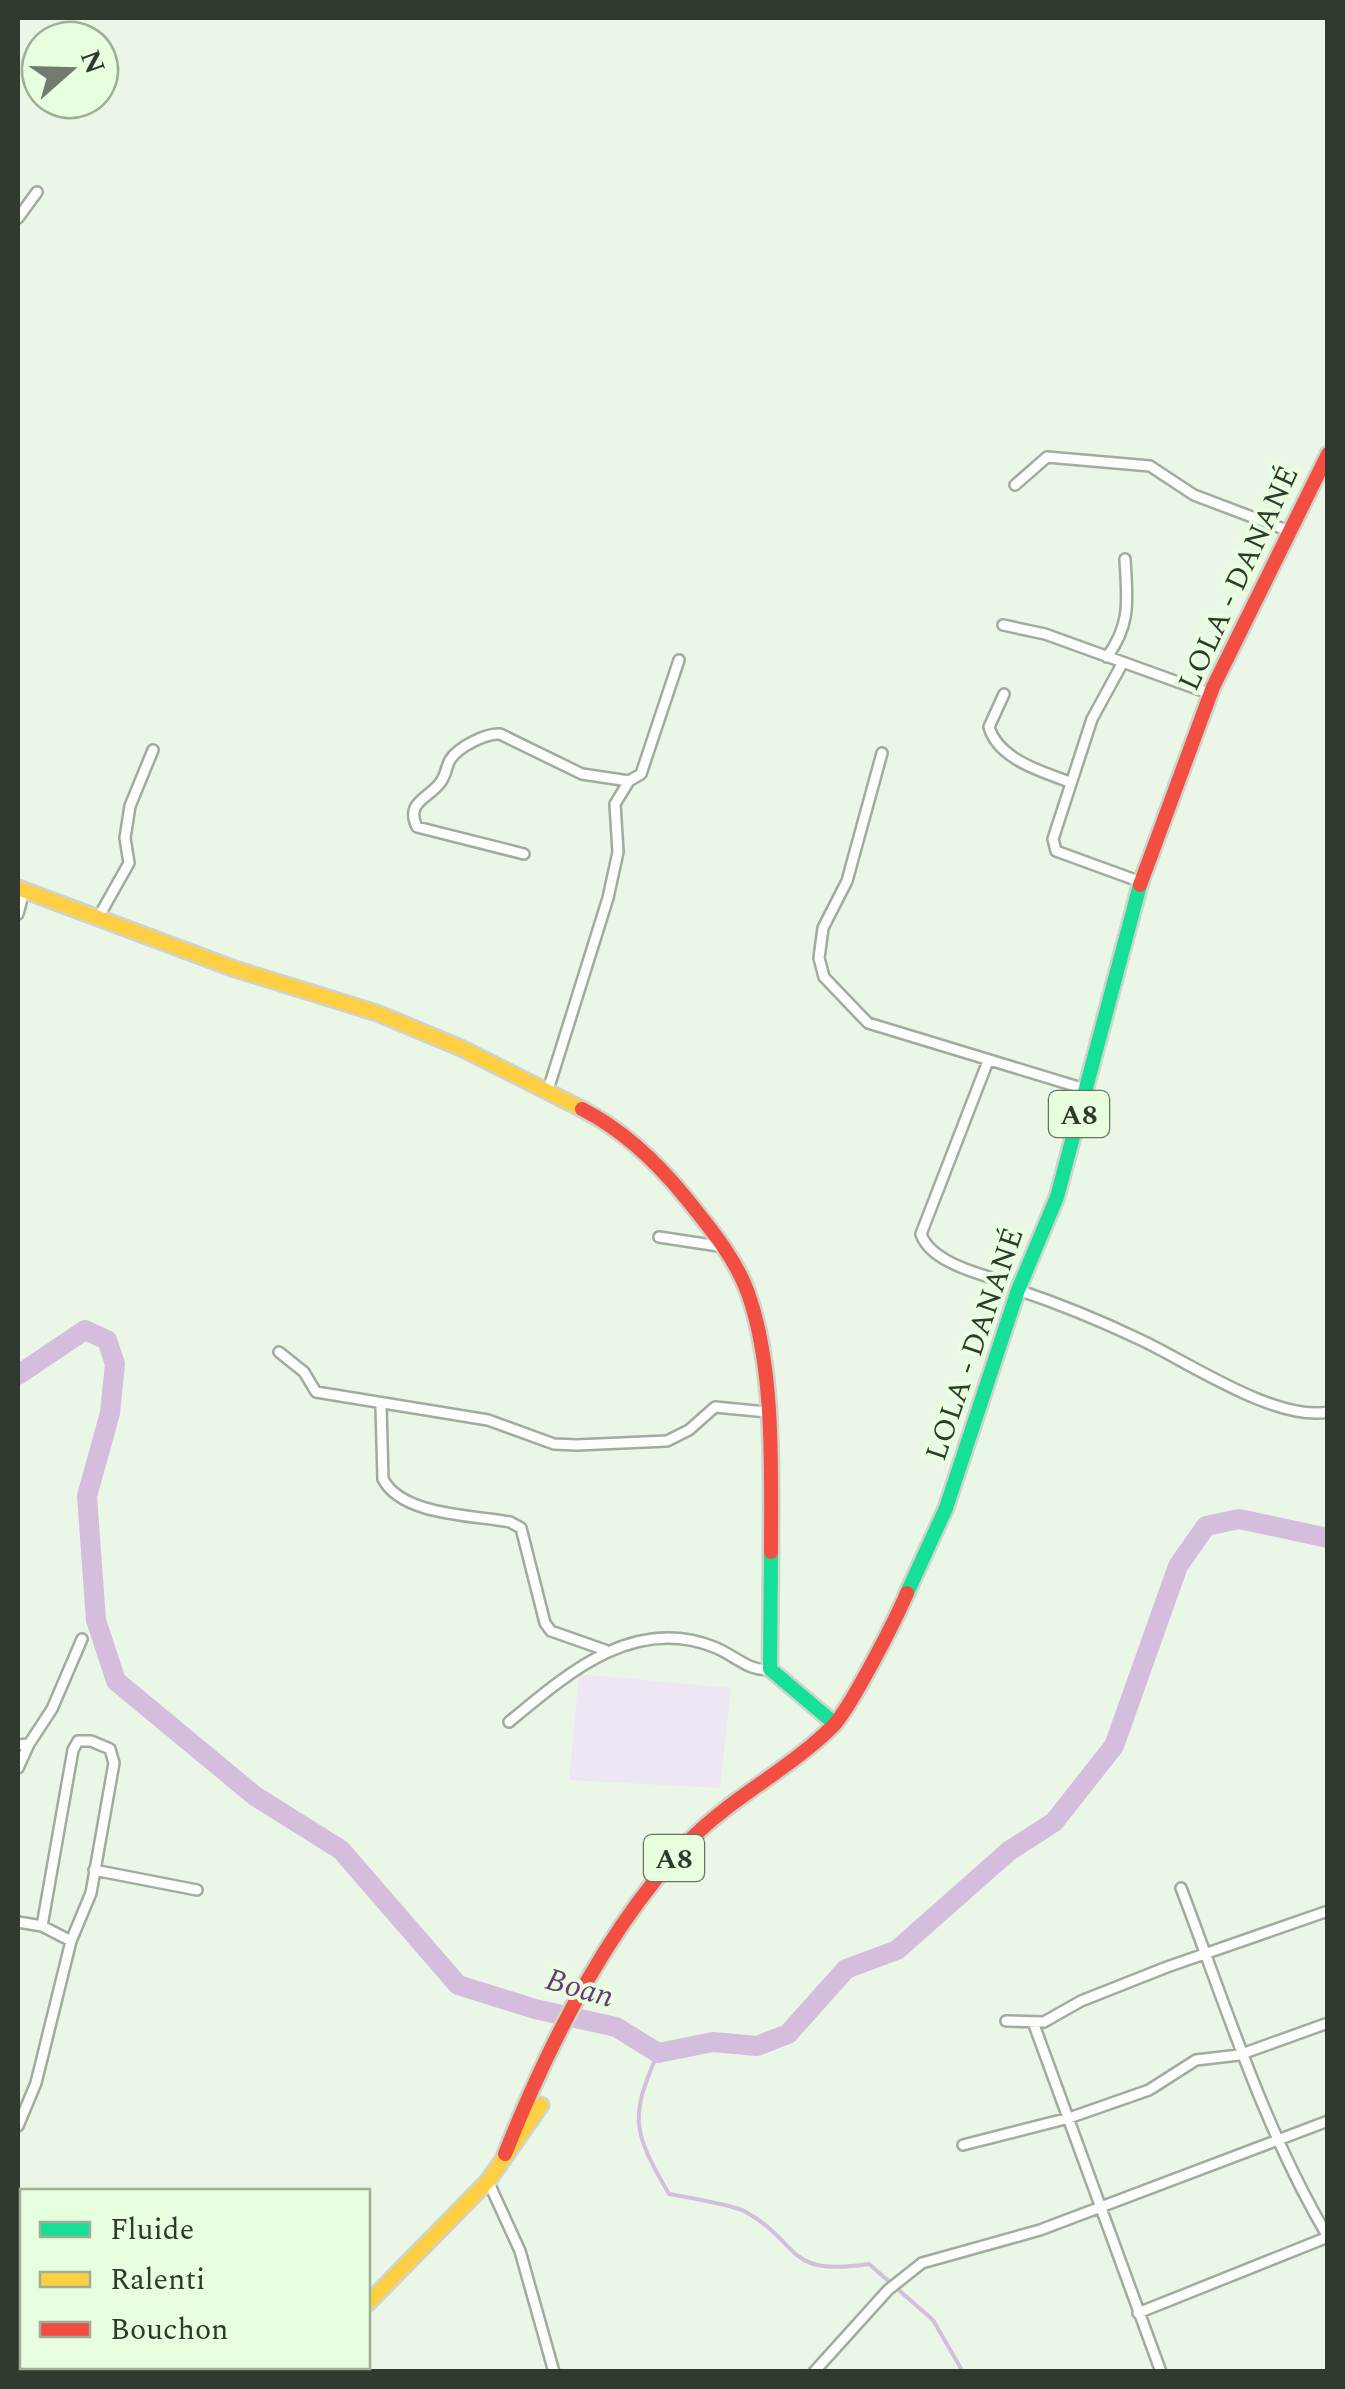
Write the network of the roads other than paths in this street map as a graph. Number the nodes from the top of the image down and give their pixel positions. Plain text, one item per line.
1 (37, 192) dead end
2 (18, 218) edge
3 (1328, 454) edge
4 (1015, 485) dead end
5 (1289, 531) junction
6 (1125, 559) dead end
7 (1003, 625) dead end
8 (1107, 656) junction
9 (679, 660) dead end
10 (1122, 664) junction
11 (1004, 694) dead end
12 (1211, 694) junction
13 (153, 750) dead end
14 (882, 753) dead end
15 (629, 781) junction
16 (1070, 782) junction
17 (524, 854) dead end
18 (1141, 882) junction
19 (21, 890) edge
20 (18, 914) edge
21 (97, 919) junction
22 (988, 1061) junction
23 (1086, 1089) junction
24 (548, 1090) junction
25 (659, 1237) dead end
26 (725, 1247) junction
27 (989, 1276) dead end
28 (1018, 1290) junction
29 (278, 1352) dead end
30 (381, 1406) junction
31 (769, 1412) junction
32 (1328, 1412) edge
33 (82, 1639) dead end
34 (605, 1650) junction
35 (770, 1670) junction
36 (509, 1722) dead end
37 (835, 1724) junction
38 (23, 1745) edge
39 (18, 1768) edge
40 (94, 1870) junction
41 (1180, 1888) dead end
42 (197, 1890) dead end
43 (1328, 1911) edge
44 (18, 1922) edge
45 (42, 1926) junction
46 (71, 1941) junction
47 (1207, 1956) junction
48 (1006, 2020) dead end
49 (1033, 2022) junction
50 (1328, 2023) edge
51 (1240, 2055) junction
52 (541, 2105) dead end
53 (1068, 2118) junction
54 (1328, 2122) edge
55 (18, 2126) edge
56 (1277, 2141) junction
57 (963, 2145) dead end
58 (505, 2154) junction
59 (488, 2182) junction
60 (1098, 2206) junction
61 (370, 2301) edge
62 (1138, 2313) junction
63 (554, 2372) edge
64 (814, 2372) edge
65 (1161, 2372) edge

1 - 2 street
3 - 5 main road, LOLA - DANANÉ / A8
4 - 5 street
5 - 12 main road, LOLA - DANANÉ / A8
6 - 8 street
7 - 8 street
8 - 10 street
9 - 15 street
10 - 12 street
10 - 16 street
11 - 16 street
12 - 18 main road, LOLA - DANANÉ / A8
13 - 21 street
14 - 22 street
15 - 17 street
15 - 24 street
16 - 18 street
18 - 23 main road, LOLA - DANANÉ / A8
19 - 20 street
19 - 21 main road
21 - 24 main road
22 - 23 street
22 - 27 street
23 - 28 main road, LOLA - DANANÉ / A8
24 - 26 main road
25 - 26 street
26 - 31 main road
28 - 32 street
28 - 37 main road, LOLA - DANANÉ / A8
29 - 30 street
30 - 31 street
30 - 34 street
31 - 35 main road
33 - 38 street
34 - 35 street
34 - 36 street
35 - 37 main road
37 - 58 main road, LOLA - DANANÉ / A8
38 - 39 street
40 - 42 street
40 - 45 street
40 - 46 street
41 - 47 street
43 - 47 street
44 - 45 street
45 - 46 street
46 - 55 street
47 - 49 street
47 - 51 street
48 - 49 street
49 - 53 street
50 - 51 street
51 - 53 street
51 - 56 street
52 - 58 main road, LOLA - DANANÉ / A8
53 - 57 street
53 - 60 street
54 - 56 street
56 - 60 street
56 - 62 street
58 - 59 main road, LOLA - DANANÉ / A8
59 - 61 main road, LOLA - DANANÉ / A8
59 - 63 street
60 - 62 street
60 - 64 street
62 - 65 street

